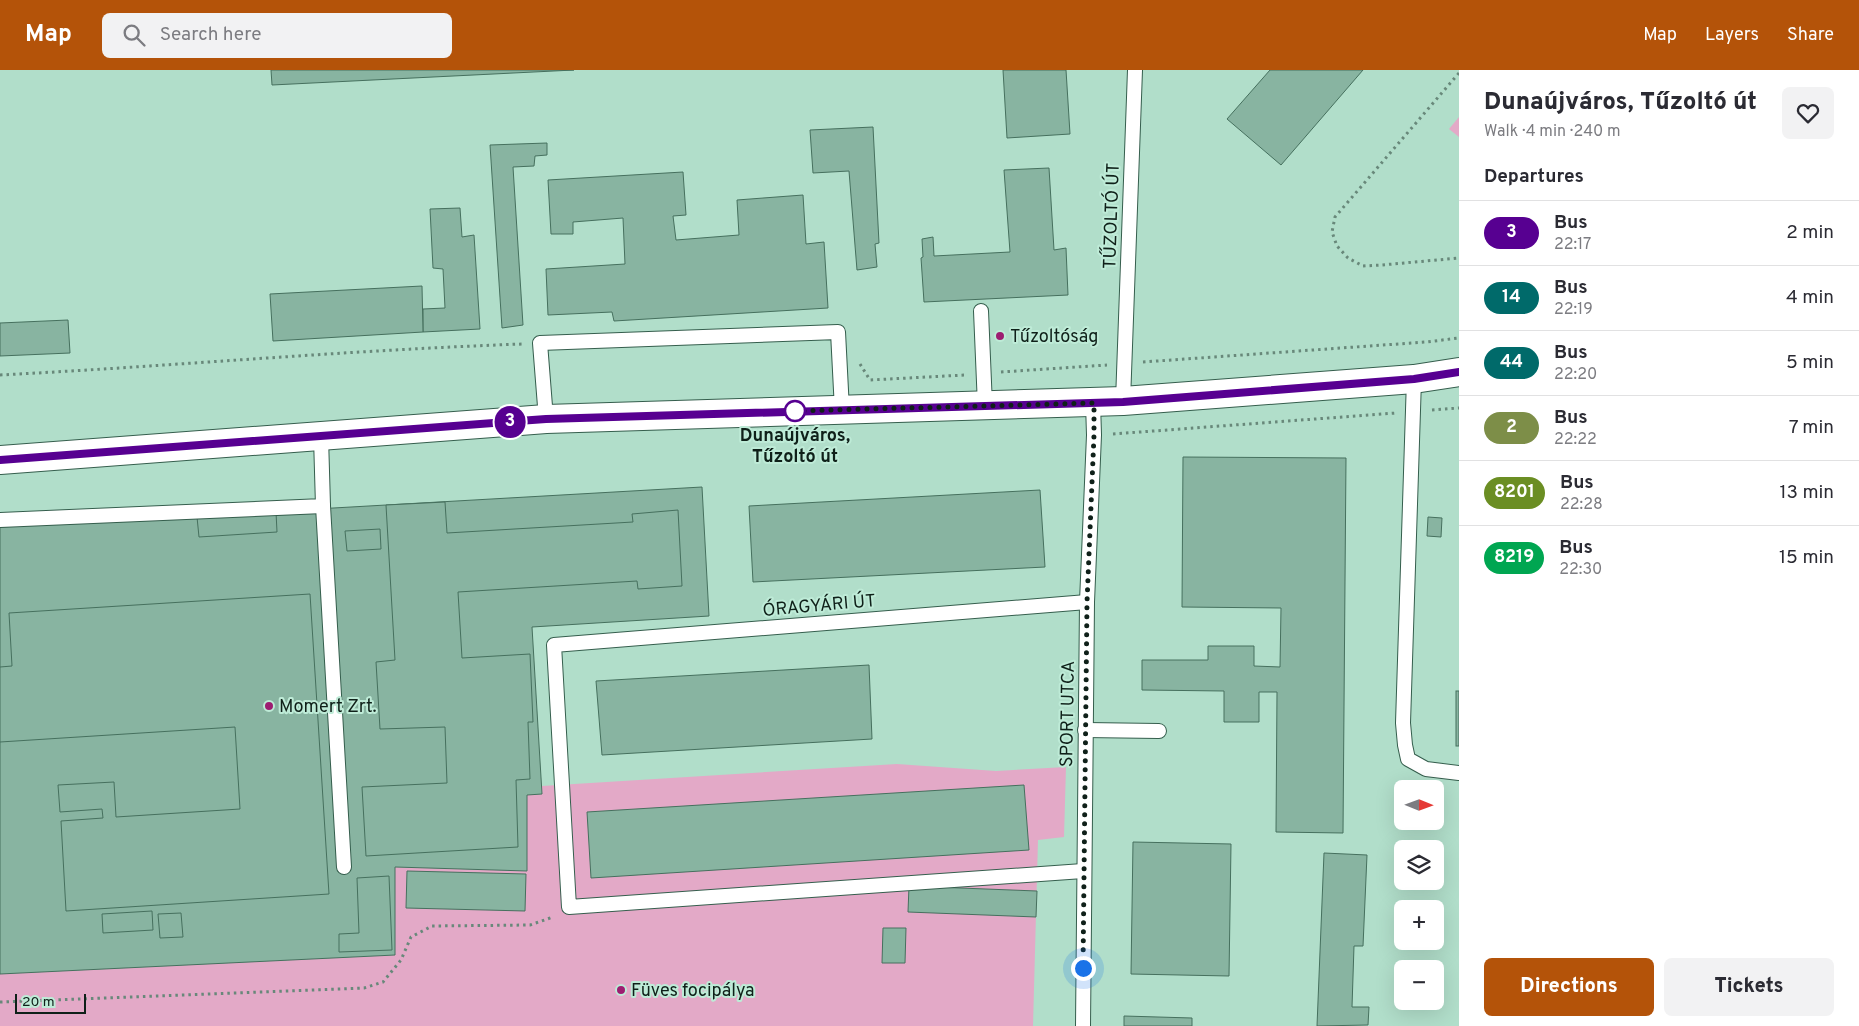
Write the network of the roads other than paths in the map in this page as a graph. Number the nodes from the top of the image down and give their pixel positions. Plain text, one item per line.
1 (1135, 70) edge
2 (981, 311) dead end
3 (1459, 372) edge
4 (1414, 379) junction
5 (1123, 402) junction
6 (1094, 403) junction
7 (985, 406) junction
8 (842, 410) junction
9 (546, 419) junction
10 (322, 436) junction
11 (0, 460) edge
12 (323, 506) junction
13 (0, 520) edge
14 (1087, 602) junction
15 (1085, 730) junction
16 (1159, 731) dead end
17 (1459, 773) edge
18 (344, 867) dead end
19 (1083, 871) junction
20 (1083, 1026) edge

1 - 5 lane, TŰZOLTÓ ÚT
2 - 7 lane
3 - 4 street
4 - 5 street
4 - 17 lane
5 - 6 street
6 - 7 street
6 - 14 lane, SPORT UTCA
7 - 8 street
8 - 9 street
8 - 9 lane
9 - 10 street
10 - 11 street
10 - 12 lane
12 - 13 lane
12 - 18 lane
14 - 15 lane, SPORT UTCA
14 - 19 lane, ÓRAGYÁRI ÚT
15 - 16 lane
15 - 19 lane, SPORT UTCA
19 - 20 lane, SPORT UTCA

